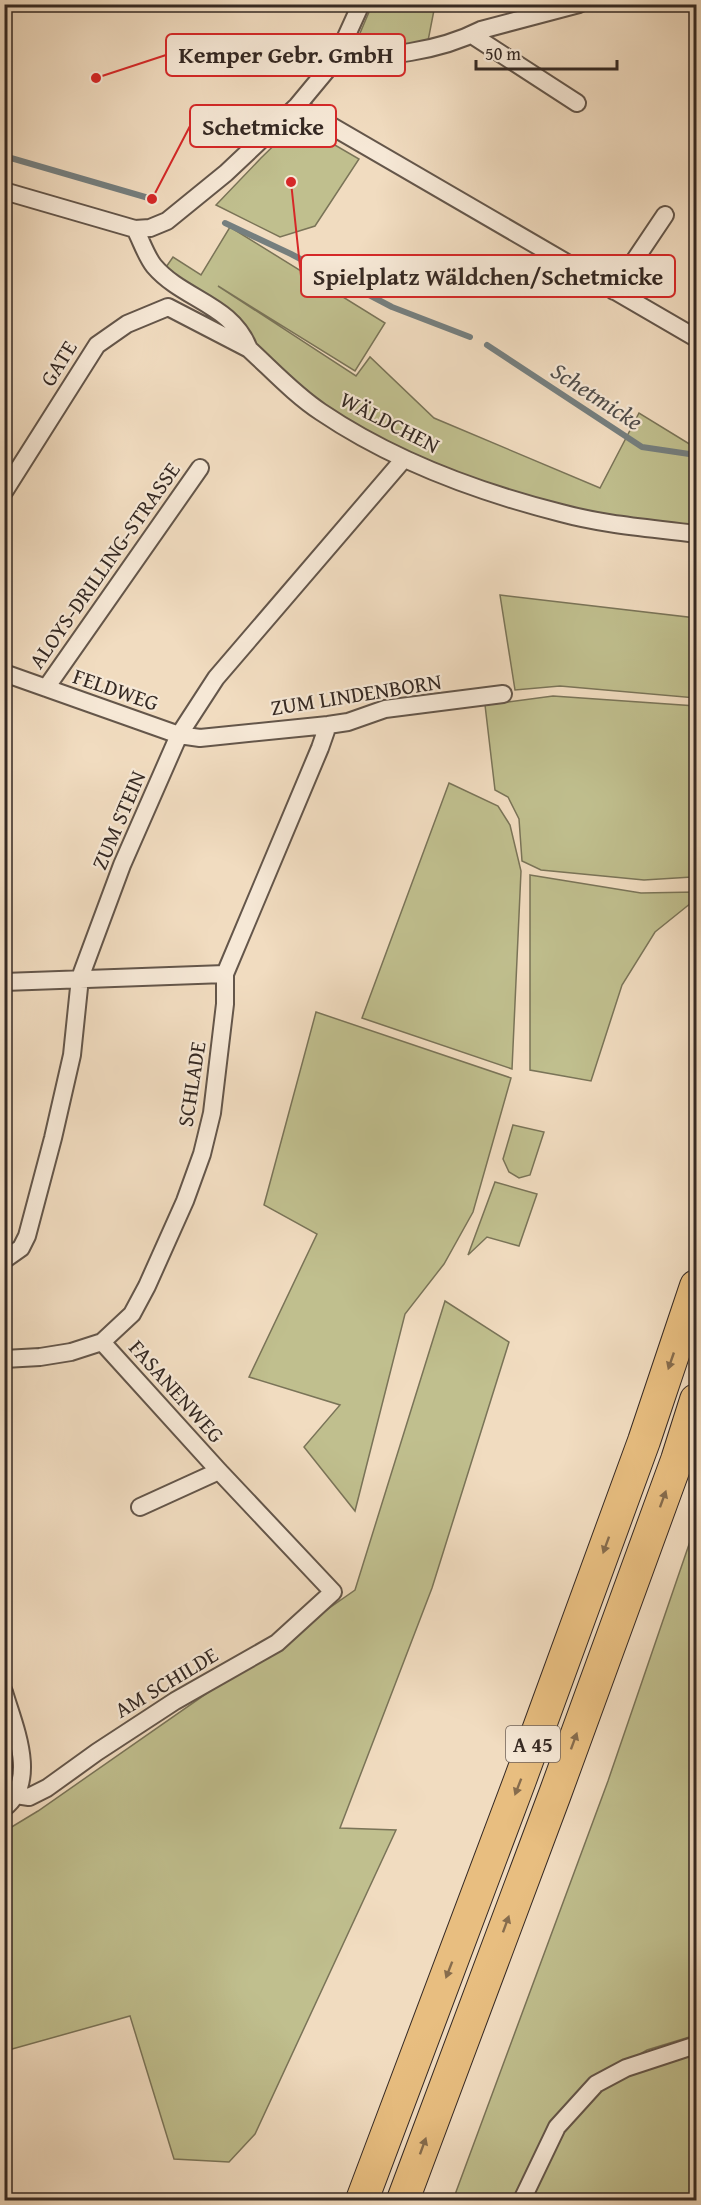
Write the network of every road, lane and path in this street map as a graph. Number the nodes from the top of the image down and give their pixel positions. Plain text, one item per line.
1 (361, 4) edge
2 (579, 4) edge
3 (472, 35) junction
4 (336, 59) junction
5 (577, 104) dead end
6 (297, 106) junction
7 (4, 191) edge
8 (665, 215) dead end
9 (135, 229) junction
10 (614, 291) junction
11 (696, 338) edge
12 (249, 349) junction
13 (403, 460) junction
14 (200, 468) dead end
15 (4, 492) edge
16 (696, 534) edge
17 (4, 673) edge
18 (46, 688) junction
19 (503, 694) dead end
20 (328, 725) junction
21 (179, 735) junction
22 (225, 974) junction
23 (80, 978) junction
24 (4, 982) edge
25 (4, 1260) edge
26 (696, 1286) edge
27 (102, 1342) junction
28 (4, 1359) edge
29 (696, 1400) edge
30 (219, 1471) junction
31 (140, 1507) dead end
32 (333, 1592) joint
33 (4, 1692) edge
34 (16, 1795) junction
35 (4, 1808) edge
36 (696, 2045) edge
37 (362, 2200) edge
38 (403, 2200) edge
39 (522, 2200) edge

1 - 4 street
2 - 3 street
3 - 4 street
3 - 5 street
4 - 6 street
6 - 9 street
6 - 10 street
7 - 9 street
8 - 10 street
9 - 12 street, WÄLDCHEN
10 - 11 street
12 - 13 street, WÄLDCHEN
12 - 15 street, GATE
13 - 16 street, WÄLDCHEN
13 - 21 street, ZUM STEIN
14 - 18 street, ALOYS-DRILLING-STRASSE
17 - 18 street, FELDWEG
18 - 21 street, FELDWEG
19 - 20 street, ZUM LINDENBORN
20 - 21 street, ZUM LINDENBORN
20 - 22 street, SCHLADE
21 - 23 street, ZUM STEIN
22 - 23 street
22 - 27 street, SCHLADE
23 - 24 street
23 - 25 street, ZUM STEIN
26 -> 37 highway, A 45
27 - 28 street, SCHLADE
27 - 30 street, FASANENWEG
38 -> 29 highway, A 45
30 - 31 street, FASANENWEG
30 - 32 street, FASANENWEG
32 - 34 street, AM SCHILDE
33 - 34 street
34 - 35 street
36 - 39 street

